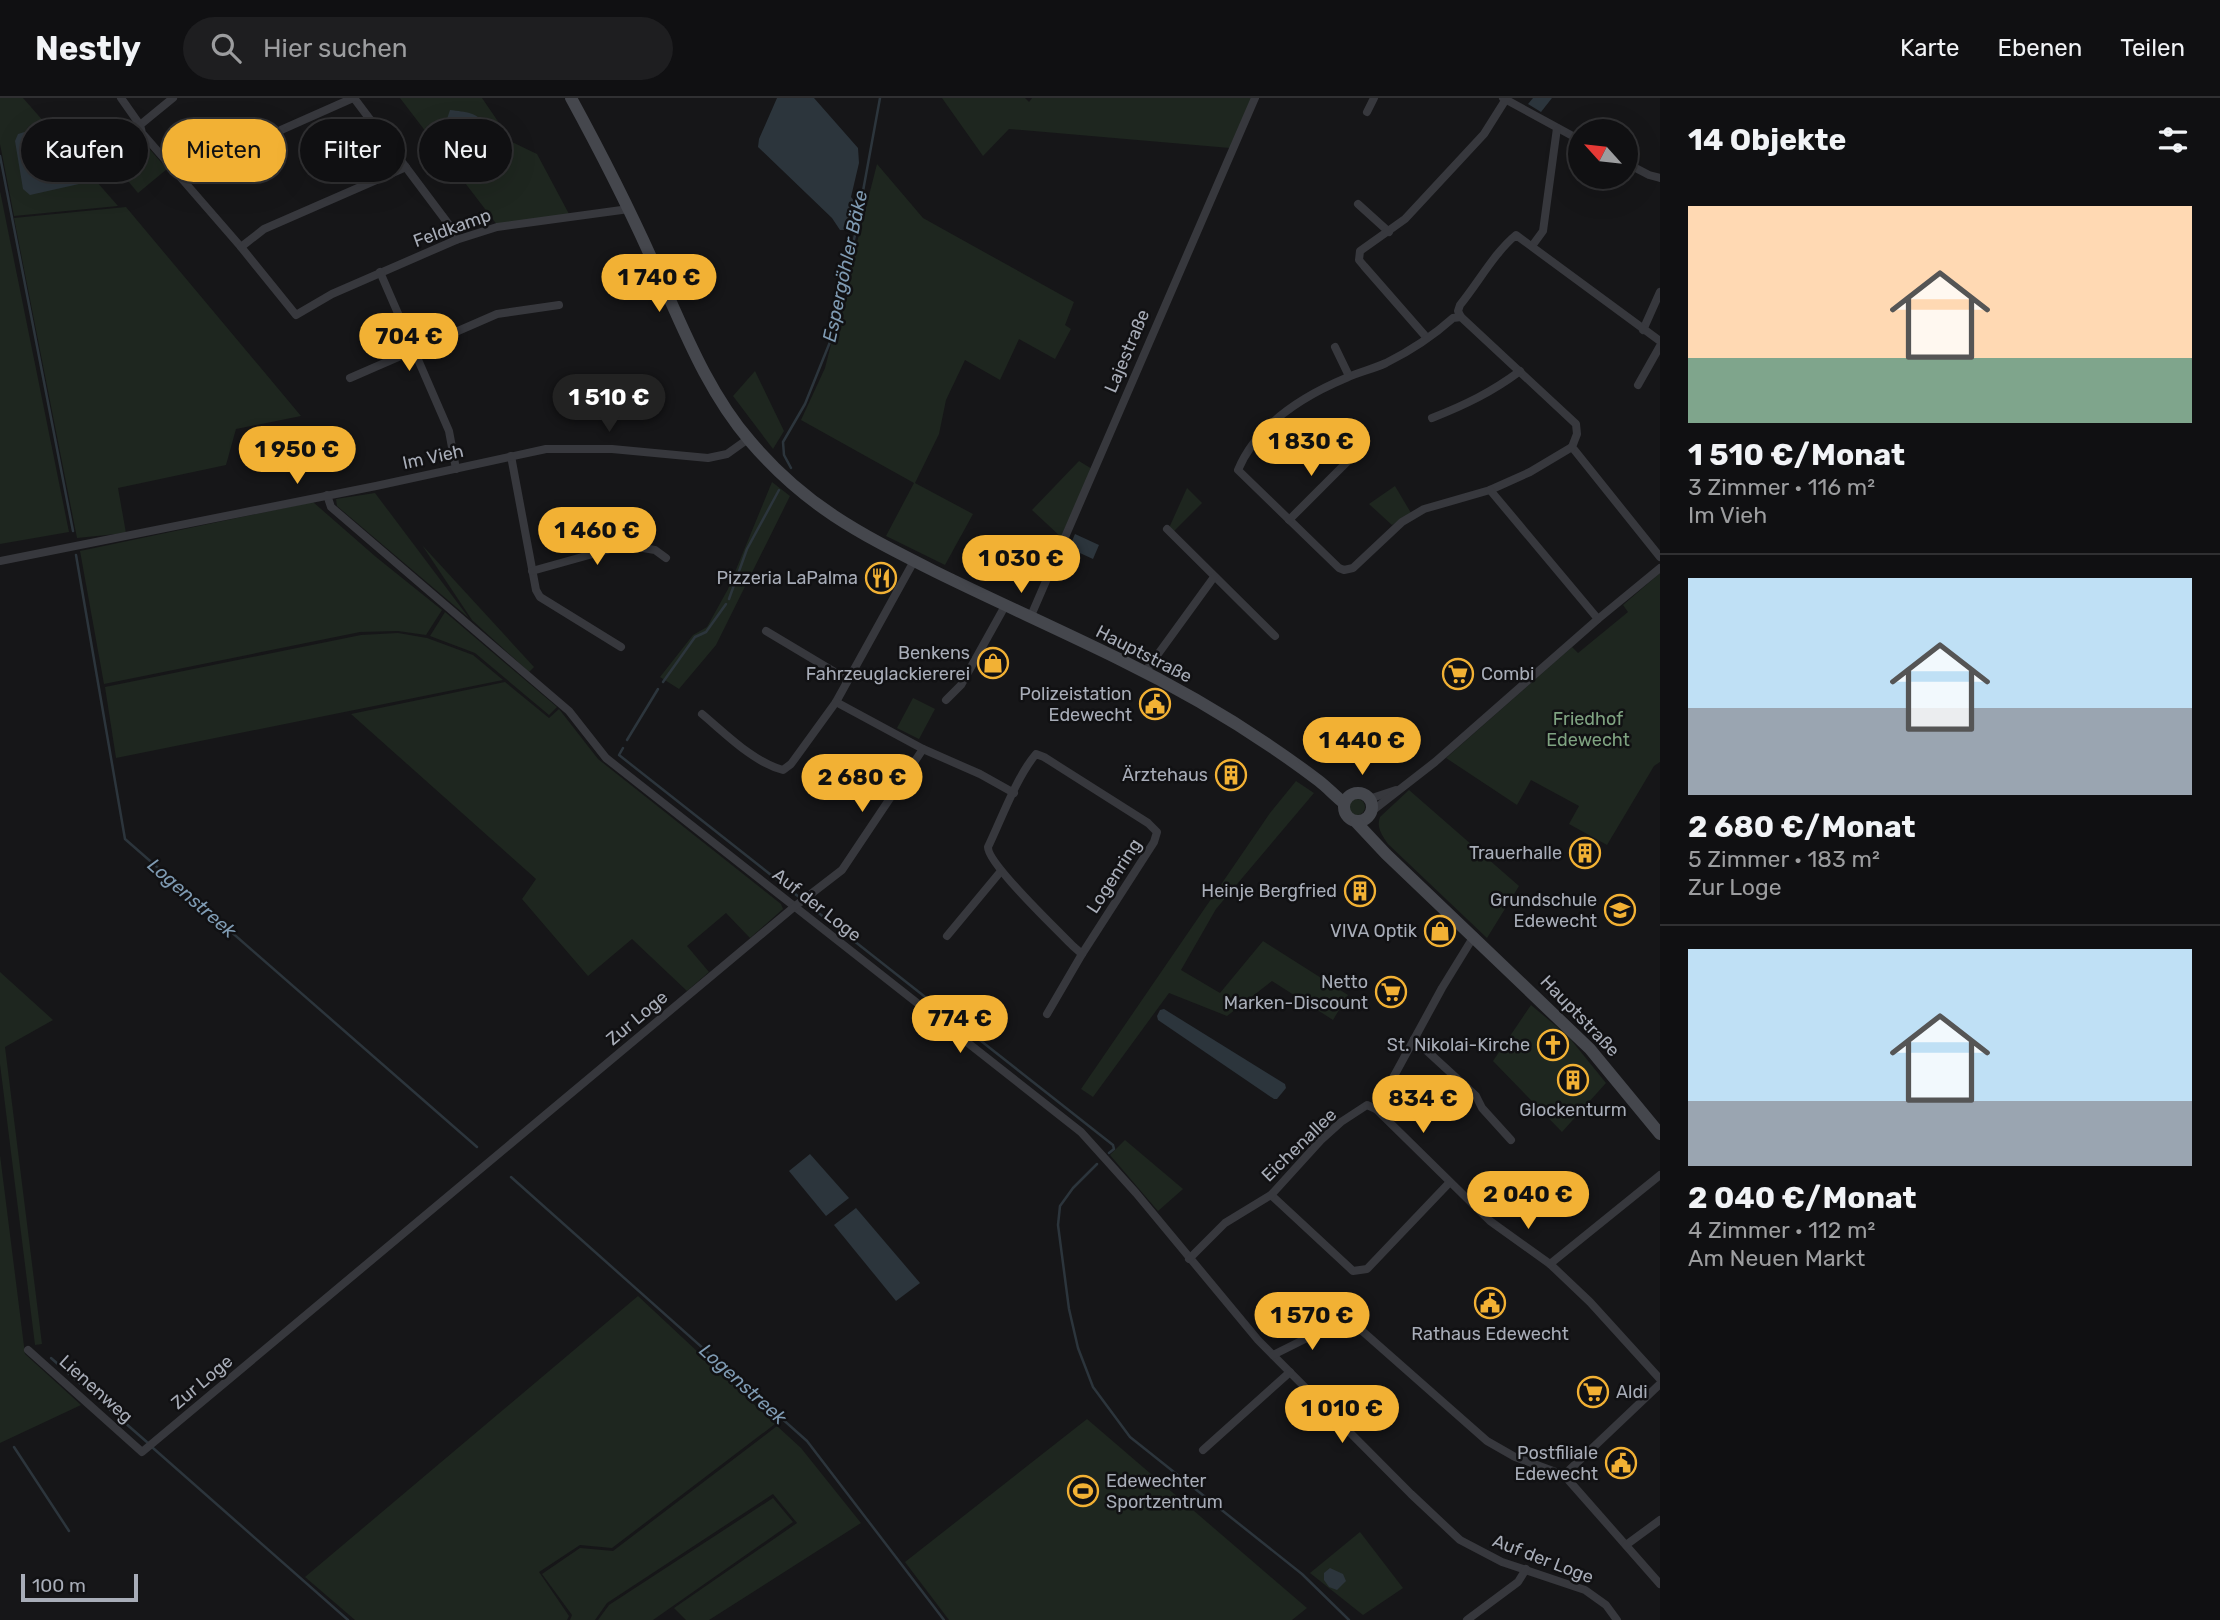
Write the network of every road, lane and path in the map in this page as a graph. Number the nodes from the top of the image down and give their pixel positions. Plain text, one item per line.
1 (121, 98) edge
2 (173, 98) edge
3 (354, 98) edge
4 (571, 98) edge
5 (1255, 98) edge
6 (1374, 98) edge
7 (1504, 99) edge
8 (1367, 111) dead end
9 (136, 119) edge
10 (147, 119) edge
11 (286, 128) edge
12 (1557, 128) junction
13 (1568, 134) edge
14 (148, 140) edge
15 (406, 167) junction
16 (1638, 169) edge
17 (1660, 178) edge
18 (1358, 204) dead end
19 (629, 209) junction
20 (1389, 232) junction
21 (456, 240) junction
22 (1532, 246) junction
23 (241, 247) junction
24 (380, 272) junction
25 (1660, 292) edge
26 (559, 305) dead end
27 (1461, 317) junction
28 (1643, 330) junction
29 (1427, 338) junction
30 (1660, 341) edge
31 (1660, 346) edge
32 (1335, 347) dead end
33 (415, 350) junction
34 (1520, 371) junction
35 (1349, 376) junction
36 (350, 378) dead end
37 (1638, 385) dead end
38 (1432, 418) dead end
39 (748, 439) junction
40 (1572, 447) junction
41 (511, 456) junction
42 (1353, 456) dead end
43 (456, 469) junction
44 (1490, 490) junction
45 (327, 495) junction
46 (1289, 520) junction
47 (1167, 529) dead end
48 (1660, 557) edge
49 (666, 558) dead end
50 (0, 561) edge
51 (914, 561) junction
52 (1660, 568) edge
53 (532, 571) junction
54 (1214, 577) junction
55 (1005, 606) junction
56 (1030, 618) junction
57 (1598, 619) junction
58 (766, 631) dead end
59 (1275, 636) dead end
60 (621, 647) dead end
61 (1144, 672) junction
62 (848, 680) junction
63 (946, 699) dead end
64 (836, 702) junction
65 (702, 714) dead end
66 (923, 749) junction
67 (1014, 793) junction
68 (1346, 799) junction
69 (1366, 812) junction
70 (1001, 871) junction
71 (794, 907) junction
72 (947, 936) dead end
73 (1474, 936) junction
74 (1082, 954) junction
75 (1047, 1014) dead end
76 (1414, 1039) junction
77 (1376, 1109) junction
78 (1660, 1133) edge
79 (1511, 1140) dead end
80 (1660, 1175) edge
81 (1449, 1182) junction
82 (1271, 1195) junction
83 (1189, 1259) junction
84 (1550, 1264) junction
85 (28, 1350) dead end
86 (1273, 1356) junction
87 (1290, 1372) junction
88 (1660, 1381) edge
89 (1203, 1450) dead end
90 (142, 1452) joint
91 (1564, 1475) junction
92 (1660, 1520) edge
93 (1626, 1545) junction
94 (1526, 1569) junction
95 (1660, 1584) edge
96 (1467, 1620) edge
97 (1617, 1620) edge

1 - 9 street
2 - 10 street
3 - 11 street
3 - 15 street
4 - 19 main road, Hauptstraße
5 - 56 street, Lajestraße
6 - 8 street
7 - 12 street
7 - 20 street
12 - 13 street
12 - 22 street
14 - 23 street
15 - 21 street
15 - 23 street
16 - 17 street
18 - 20 street
19 - 21 street, Feldkamp
19 - 39 main road, Hauptstraße
20 - 29 street
21 - 24 street, Feldkamp
22 - 27 street
22 - 28 street
23 - 24 street, Feldkamp
24 - 33 street
25 - 28 street
26 - 33 street
27 - 29 street
27 - 34 street
28 - 30 street
29 - 35 street
31 - 37 street
32 - 35 street
33 - 36 street
33 - 43 street
34 - 38 street
34 - 40 street
35 - 46 street
39 - 41 street, Im Vieh
39 - 51 main road, Hauptstraße
40 - 44 street
40 - 48 street
41 - 43 street, Im Vieh
41 - 53 street
42 - 46 street
43 - 45 street, Im Vieh
44 - 46 street
44 - 57 street
45 - 50 street, Im Vieh
45 - 71 street, Auf der Loge
47 - 54 street
49 - 53 street
51 - 55 main road, Hauptstraße
51 - 62 street
52 - 57 street
53 - 60 street
54 - 59 street
54 - 61 street
55 - 56 main road, Hauptstraße
55 - 63 street
56 - 61 main road, Hauptstraße
57 - 69 street
58 - 62 street
61 - 68 main road, Hauptstraße
62 - 64 street
64 - 65 street
64 - 66 street
66 - 67 street
66 - 71 street, Zur Loge
67 - 70 street, Logenring
67 - 74 street, Logenring
68 - 69 main road, Hauptstraße
68 - 69 main road, Hauptstraße
69 - 73 main road, Hauptstraße
70 - 72 street
70 - 74 street, Logenring
71 - 83 street, Auf der Loge
71 - 90 street, Zur Loge
73 - 76 street
73 - 78 main road, Hauptstraße
74 - 75 street, Logenring
76 - 77 street
76 - 79 street
77 - 81 street
77 - 82 street, Eichenallee
80 - 84 street
81 - 82 street
81 - 84 street
82 - 83 street, Eichenallee
83 - 86 street, Auf der Loge
84 - 88 street
85 - 90 street, Lienenweg
86 - 87 street, Auf der Loge
86 - 91 street
87 - 89 street
87 - 94 street, Auf der Loge
88 - 91 street
91 - 93 street
92 - 93 street
93 - 95 street
94 - 96 street
94 - 97 street, Auf der Loge

